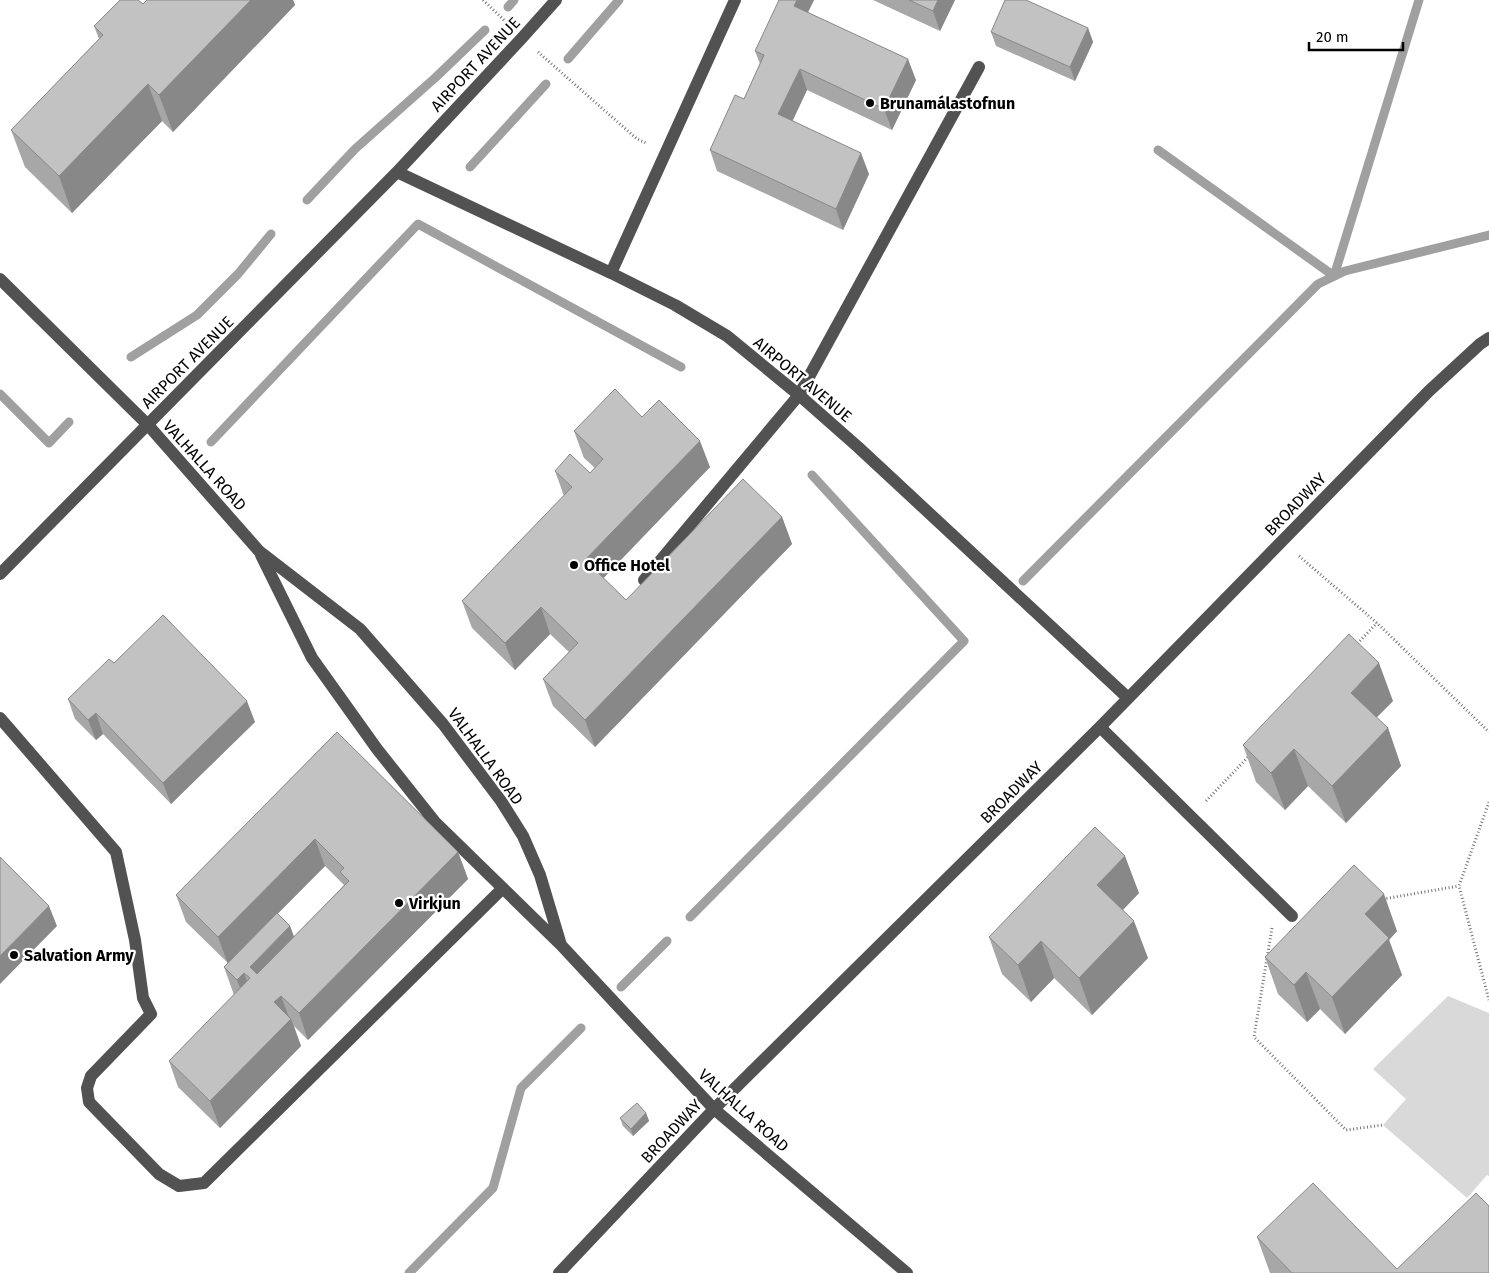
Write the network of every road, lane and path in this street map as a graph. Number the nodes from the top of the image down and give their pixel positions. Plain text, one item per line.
1 (483, 0) edge
2 (556, 0) edge
3 (735, 0) edge
4 (522, 38) junction
5 (979, 67) dead end
6 (665, 152) junction
7 (397, 172) junction
8 (611, 273) junction
9 (0, 279) edge
10 (1489, 338) edge
11 (799, 395) junction
12 (148, 425) junction
13 (1282, 541) junction
14 (259, 550) junction
15 (0, 574) edge
16 (644, 580) edge
17 (1377, 623) junction
18 (1349, 652) edge
19 (1128, 698) junction
20 (0, 718) edge
21 (1100, 727) junction
22 (1489, 732) edge
23 (1253, 752) edge
24 (1489, 802) edge
25 (1191, 816) junction
26 (1459, 886) junction
27 (502, 888) junction
28 (1277, 900) junction
29 (1380, 900) edge
30 (1292, 916) dead end
31 (561, 945) junction
32 (1489, 1000) edge
33 (714, 1109) junction
34 (1383, 1125) dead end
35 (559, 1273) edge
36 (907, 1273) edge

1 - 4 path
2 - 4 street, AIRPORT AVENUE
3 - 6 street
4 - 6 path
4 - 7 street, AIRPORT AVENUE
5 - 11 street
6 - 8 street
7 - 8 street, AIRPORT AVENUE
7 - 12 street, AIRPORT AVENUE
8 - 11 street, AIRPORT AVENUE
9 - 12 street, VALHALLA ROAD
10 - 13 street, BROADWAY
11 - 16 street
11 - 19 street, AIRPORT AVENUE
12 - 14 street, VALHALLA ROAD
12 - 15 street, AIRPORT AVENUE
13 - 17 path
13 - 19 street, BROADWAY
14 - 27 street
14 - 31 street, VALHALLA ROAD
17 - 18 path
17 - 22 path
19 - 21 street, BROADWAY
20 - 27 street
21 - 25 street
21 - 33 street, BROADWAY
23 - 25 path
24 - 26 path
25 - 28 street
26 - 29 path
26 - 32 path
27 - 31 street
28 - 30 street
28 - 34 path
31 - 33 street, VALHALLA ROAD
33 - 35 street, BROADWAY
33 - 36 street, VALHALLA ROAD

